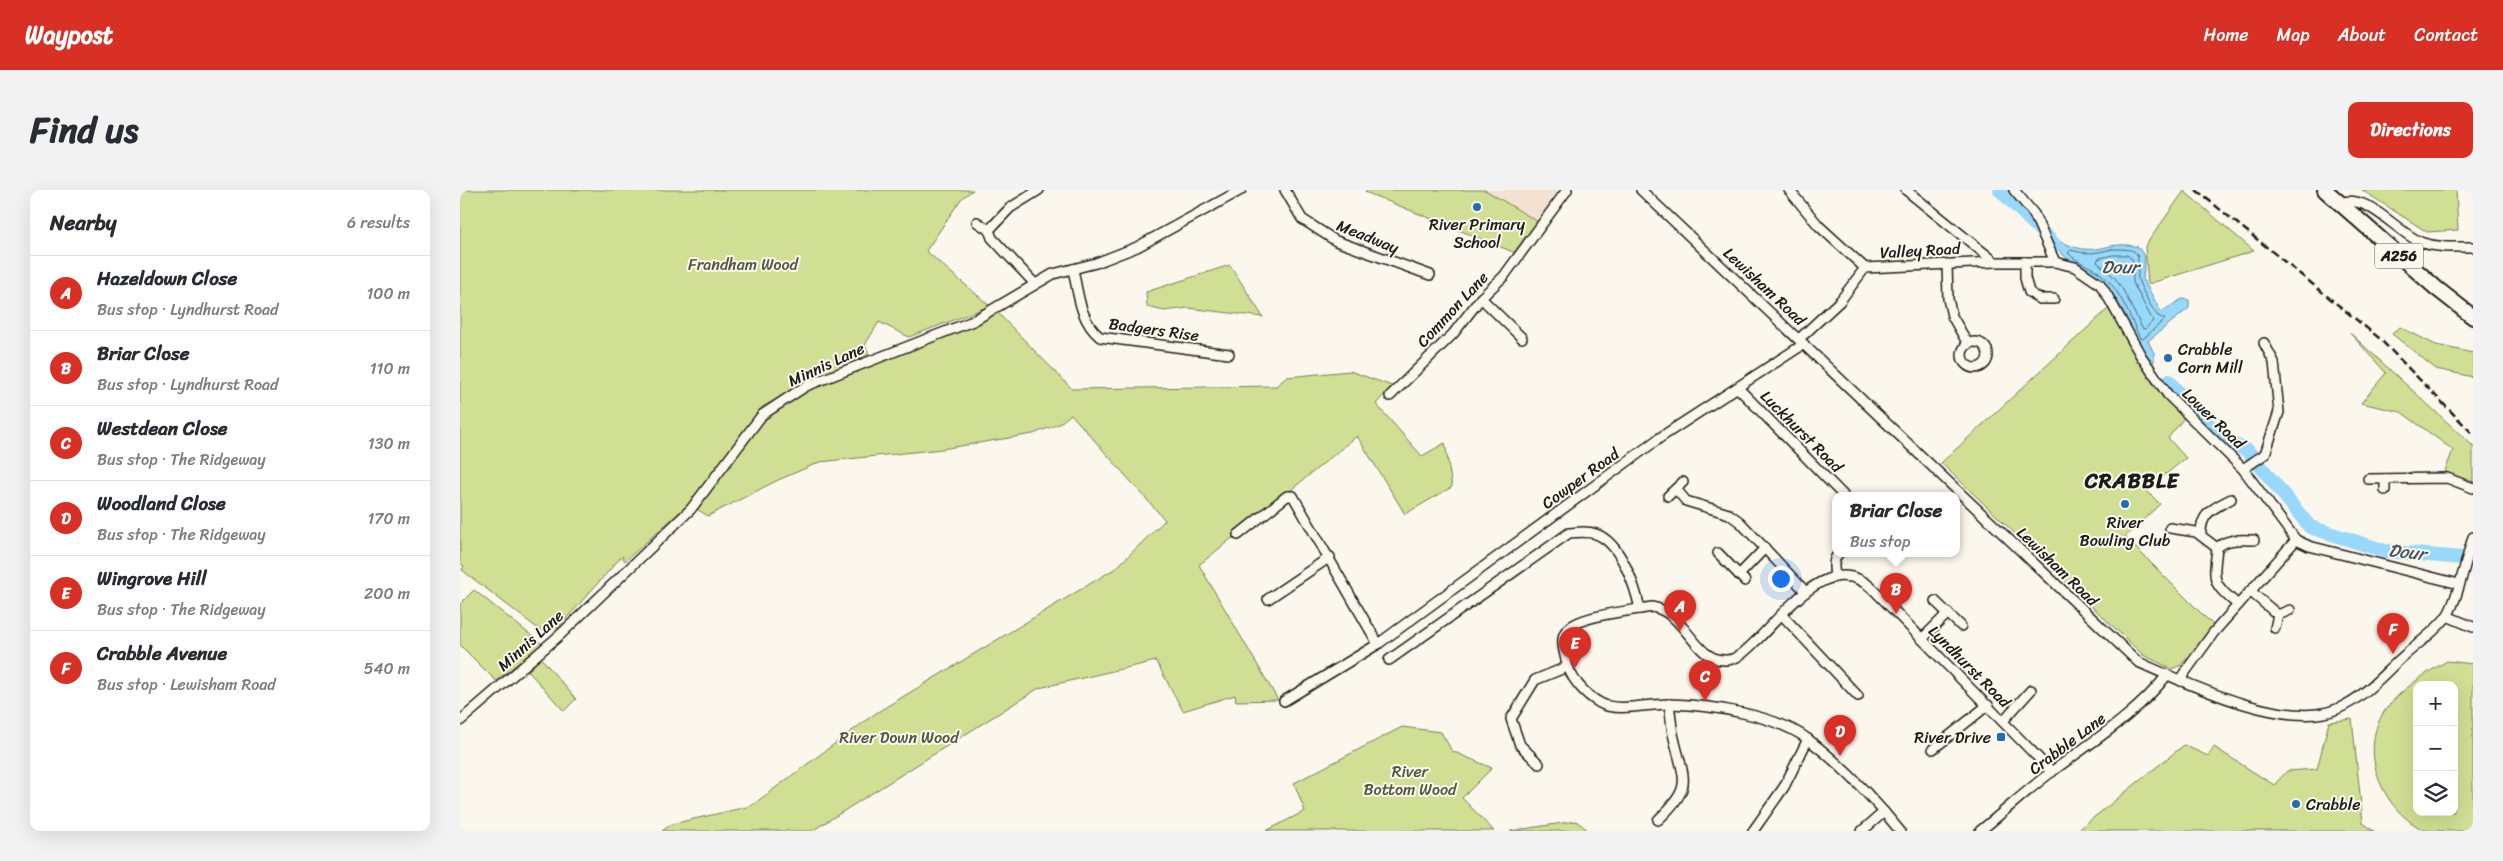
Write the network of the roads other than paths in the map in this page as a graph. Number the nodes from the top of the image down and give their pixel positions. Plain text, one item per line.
1 (1039, 190) edge
2 (1241, 190) edge
3 (1284, 190) edge
4 (1567, 190) edge
5 (1641, 190) edge
6 (1789, 190) edge
7 (1906, 190) edge
8 (2014, 190) edge
9 (2325, 190) edge
10 (2339, 202) junction
11 (977, 222) dead end
12 (989, 230) junction
13 (2473, 238) edge
14 (2458, 247) junction
15 (2473, 247) edge
16 (1995, 262) junction
17 (2025, 262) junction
18 (2055, 262) junction
19 (1947, 264) junction
20 (1865, 268) junction
21 (1073, 269) junction
22 (1430, 276) dead end
23 (1035, 284) junction
24 (1482, 298) junction
25 (2054, 298) dead end
26 (2473, 317) edge
27 (1522, 338) dead end
28 (1802, 342) junction
29 (2264, 343) dead end
30 (1968, 344) dead end
31 (1223, 351) dead end
32 (1739, 389) junction
33 (1390, 396) dead end
34 (2243, 469) junction
35 (2368, 479) dead end
36 (2385, 479) junction
37 (1683, 482) dead end
38 (2473, 488) edge
39 (1676, 489) junction
40 (2385, 490) dead end
41 (1840, 492) edge
42 (1960, 492) edge
43 (1960, 492) edge
44 (1668, 496) dead end
45 (2231, 499) dead end
46 (2170, 528) dead end
47 (1238, 535) dead end
48 (2201, 535) junction
49 (2473, 537) edge
50 (2254, 540) dead end
51 (2296, 540) junction
52 (1765, 548) junction
53 (2216, 548) junction
54 (1718, 553) dead end
55 (1330, 557) junction
56 (1835, 557) edge
57 (1835, 577) junction
58 (2459, 584) junction
59 (2250, 591) junction
60 (1806, 592) junction
61 (1268, 600) dead end
62 (1935, 601) dead end
63 (2238, 605) junction
64 (1640, 609) junction
65 (2290, 610) dead end
66 (1948, 613) junction
67 (1782, 615) junction
68 (2278, 615) junction
69 (2447, 616) junction
70 (1961, 626) dead end
71 (2473, 627) edge
72 (2275, 628) dead end
73 (1922, 639) junction
74 (1378, 644) junction
75 (1389, 660) dead end
76 (1568, 667) junction
77 (2167, 675) junction
78 (2181, 681) junction
79 (2031, 690) dead end
80 (1858, 696) dead end
81 (1284, 701) dead end
82 (1669, 704) junction
83 (1988, 705) junction
84 (2003, 720) junction
85 (460, 721) edge
86 (1808, 739) junction
87 (1934, 749) dead end
88 (1539, 764) dead end
89 (2052, 772) junction
90 (1884, 812) junction
91 (1658, 820) dead end
92 (1752, 831) edge
93 (1862, 831) edge
94 (1900, 831) edge
95 (1980, 831) edge

1 - 12 street
2 - 21 street, Minnis Lane
3 - 22 street, Meadway
4 - 24 street, Common Lane
5 - 28 street, Lewisham Road
6 - 20 street, Valley Road
7 - 16 street
8 - 18 street
9 - 10 main road, A256
10 - 14 street
10 - 26 main road, A256
11 - 12 street
12 - 23 street
13 - 14 street
14 - 15 street
16 - 17 street, Valley Road
16 - 19 street, Valley Road
17 - 18 street, Valley Road
17 - 25 street
18 - 34 street, Lower Road
19 - 20 street, Valley Road
19 - 30 street
20 - 28 street, Cowper Road
21 - 23 street, Minnis Lane
21 - 31 street, Badgers Rise
23 - 85 street, Minnis Lane
24 - 27 street
24 - 33 street, Common Lane
28 - 32 street, Cowper Road
28 - 42 street, Lewisham Road
29 - 34 street
32 - 41 street, Luckhurst Road
32 - 74 street, Cowper Road
34 - 51 street, Lower Road
35 - 36 street
36 - 38 street
36 - 40 street
37 - 39 street
39 - 44 street
39 - 52 street
43 - 77 street, Lewisham Road
45 - 48 street
46 - 48 street
47 - 55 street
48 - 53 street
49 - 58 street, Lewisham Road
50 - 53 street
51 - 58 street
51 - 59 street
52 - 54 street
52 - 60 street
53 - 63 street
55 - 61 street
55 - 74 street
56 - 57 street
57 - 60 street, Lyndhurst Road
57 - 73 street, Lyndhurst Road
58 - 69 street, Lewisham Road
59 - 63 street
59 - 68 street
60 - 67 street, Lyndhurst Road
62 - 66 street
63 - 78 street
64 - 67 street, Lyndhurst Road
64 - 75 street
64 - 76 street, Lyndhurst Road
65 - 68 street
66 - 70 street
66 - 73 street
67 - 80 street
68 - 72 street
69 - 71 street
69 - 78 street, Lewisham Road
73 - 83 street, Lyndhurst Road
74 - 81 street, Cowper Road
76 - 82 street
76 - 88 street
77 - 78 street, Lewisham Road
77 - 89 street, Crabble Lane
79 - 84 street
82 - 86 street
82 - 91 street
83 - 84 street, Lyndhurst Road
83 - 87 street
84 - 89 street, Lyndhurst Road
86 - 90 street
86 - 92 street
89 - 95 street, Crabble Lane
90 - 93 street
90 - 94 street

